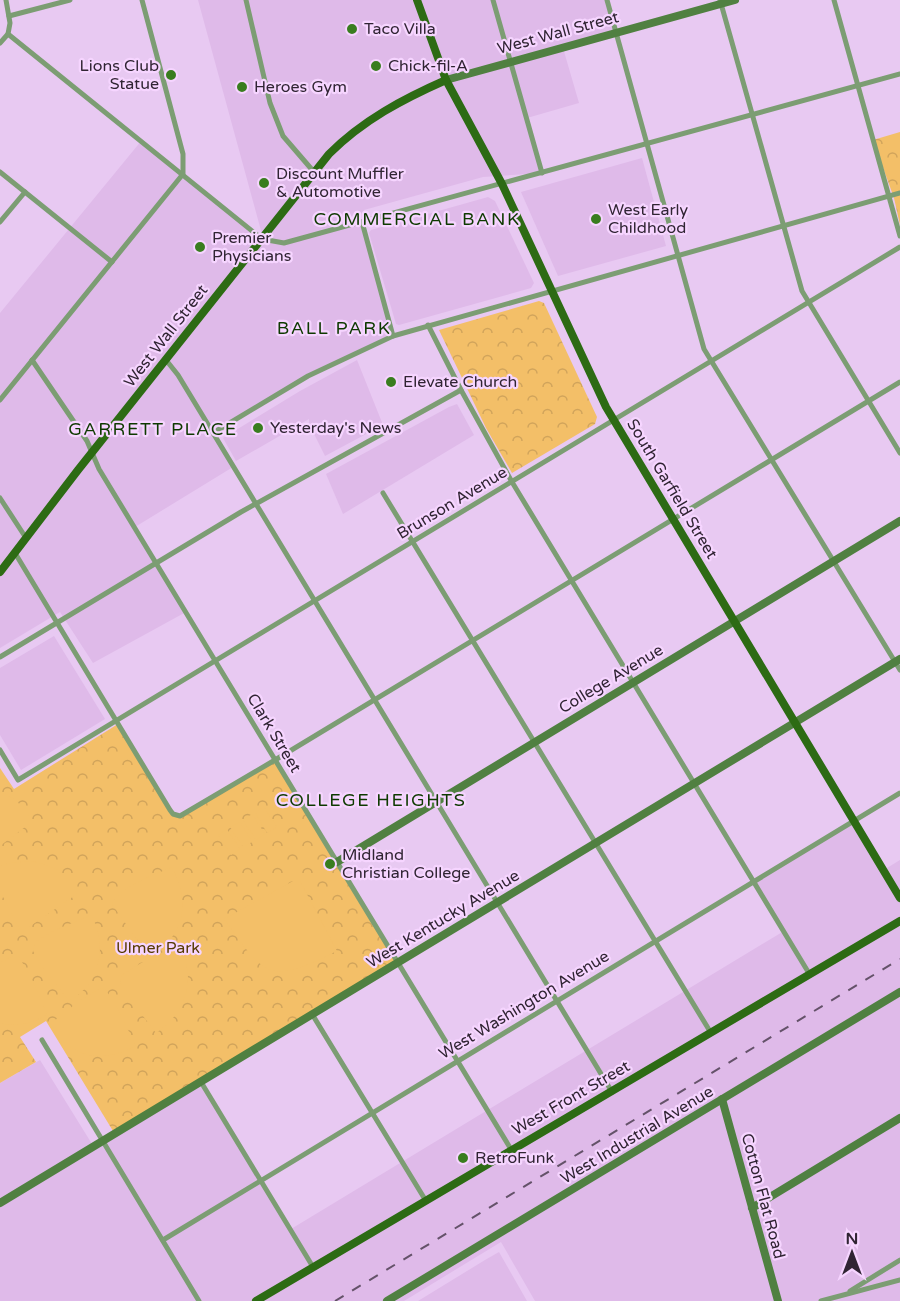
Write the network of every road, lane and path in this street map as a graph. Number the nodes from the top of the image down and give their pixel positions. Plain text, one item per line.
1 (6, 0) edge
2 (70, 0) edge
3 (142, 0) edge
4 (246, 0) edge
5 (417, 0) edge
6 (493, 0) edge
7 (607, 0) edge
8 (735, 0) edge
9 (834, 0) edge
10 (721, 2) edge
11 (9, 16) junction
12 (617, 33) junction
13 (8, 34) junction
14 (0, 43) edge
15 (511, 62) junction
16 (900, 74) edge
17 (446, 80) junction
18 (858, 86) junction
19 (753, 115) junction
20 (648, 144) junction
21 (0, 172) edge
22 (314, 172) junction
23 (542, 173) junction
24 (183, 174) junction
25 (502, 184) junction
26 (25, 192) junction
27 (900, 193) edge
28 (889, 196) junction
29 (0, 222) edge
30 (362, 222) junction
31 (784, 226) junction
32 (900, 236) edge
33 (261, 239) junction
34 (900, 248) edge
35 (678, 255) junction
36 (112, 262) junction
37 (551, 291) junction
38 (809, 303) junction
39 (428, 325) junction
40 (393, 336) junction
41 (32, 360) junction
42 (166, 360) junction
43 (712, 361) junction
44 (900, 382) edge
45 (461, 390) junction
46 (0, 400) edge
47 (868, 401) junction
48 (614, 421) junction
49 (213, 433) junction
50 (92, 453) junction
51 (900, 453) edge
52 (772, 460) junction
53 (512, 482) junction
54 (384, 493) dead end
55 (0, 498) edge
56 (256, 504) junction
57 (673, 520) junction
58 (900, 521) edge
59 (26, 538) junction
60 (414, 542) junction
61 (15, 553) junction
62 (833, 561) junction
63 (156, 563) junction
64 (0, 572) edge
65 (572, 581) junction
66 (315, 602) junction
67 (734, 621) junction
68 (58, 622) junction
69 (473, 640) junction
70 (0, 657) edge
71 (898, 660) edge
72 (216, 662) junction
73 (900, 670) edge
74 (633, 682) junction
75 (374, 700) junction
76 (118, 721) junction
77 (795, 723) junction
78 (534, 742) junction
79 (0, 750) edge
80 (275, 760) junction
81 (694, 783) junction
82 (900, 794) edge
83 (436, 802) junction
84 (854, 821) junction
85 (596, 843) junction
86 (337, 862) junction
87 (754, 882) junction
88 (900, 898) edge
89 (497, 903) junction
90 (900, 921) edge
91 (656, 942) junction
92 (398, 963) junction
93 (810, 975) junction
94 (900, 992) edge
95 (556, 1001) junction
96 (312, 1014) junction
97 (711, 1033) junction
98 (42, 1040) dead end
99 (457, 1061) junction
100 (201, 1082) junction
101 (612, 1092) junction
102 (722, 1099) junction
103 (372, 1113) junction
104 (900, 1118) edge
105 (102, 1142) junction
106 (512, 1150) junction
107 (261, 1180) junction
108 (426, 1201) junction
109 (0, 1203) edge
110 (752, 1208) junction
111 (162, 1240) junction
112 (900, 1260) edge
113 (313, 1267) junction
114 (900, 1280) edge
115 (845, 1294) junction
116 (199, 1301) edge
117 (256, 1301) edge
118 (387, 1301) edge
119 (778, 1301) edge
120 (821, 1301) edge

1 - 11 street
2 - 11 street
3 - 24 street
4 - 22 street
5 - 17 main road, South Garfield Street
6 - 15 street
7 - 12 street
8 - 10 street, West Wall Street
9 - 18 street
10 - 12 street, West Wall Street
10 - 19 street
11 - 13 street
12 - 15 street, West Wall Street
12 - 20 street
13 - 14 street
13 - 24 street
15 - 17 street, West Wall Street
15 - 23 street
16 - 18 street
17 - 22 main road, West Wall Street
17 - 25 main road, South Garfield Street
18 - 19 street
18 - 28 street
19 - 20 street
19 - 31 street
20 - 23 street
20 - 35 street
21 - 26 street
22 - 33 main road, West Wall Street
23 - 25 street
24 - 33 street
24 - 36 street
25 - 30 street
25 - 37 main road, South Garfield Street
26 - 29 street
26 - 36 street
27 - 28 street
28 - 31 street
28 - 32 street
30 - 33 street
30 - 40 street
31 - 35 street
31 - 38 street
33 - 42 main road, West Wall Street
34 - 38 street, Brunson Avenue
35 - 37 street
35 - 43 street
36 - 41 street
37 - 39 street
37 - 48 main road, South Garfield Street
38 - 43 street, Brunson Avenue
38 - 47 street
39 - 40 street
39 - 45 street
40 - 49 street
41 - 46 street
41 - 50 street, Clark Street
42 - 49 street
42 - 50 main road, West Wall Street
43 - 48 street, Brunson Avenue
43 - 52 street
44 - 47 street
45 - 53 street
45 - 56 street
47 - 51 street
47 - 52 street
48 - 53 street, Brunson Avenue
48 - 57 main road, South Garfield Street
49 - 56 street
50 - 59 main road, West Wall Street
50 - 63 street, Clark Street
52 - 57 street
52 - 62 street
53 - 60 street, Brunson Avenue
53 - 65 street
54 - 60 street
55 - 59 street
56 - 63 street
56 - 66 street
57 - 65 street
57 - 67 main road, South Garfield Street
58 - 62 street, College Avenue
59 - 61 main road, West Wall Street
60 - 66 street, Brunson Avenue
60 - 69 street
61 - 64 main road, West Wall Street
61 - 68 street
62 - 67 street, College Avenue
62 - 71 street
63 - 68 street
63 - 72 street, Clark Street
65 - 69 street
65 - 74 street
66 - 72 street, Brunson Avenue
66 - 75 street
67 - 74 street, College Avenue
67 - 77 main road, South Garfield Street
68 - 70 street
68 - 76 street
69 - 75 street
69 - 78 street
71 - 73 street
71 - 77 street, West Kentucky Avenue
72 - 76 street, Brunson Avenue
72 - 80 street, Clark Street
74 - 78 street, College Avenue
74 - 81 street
75 - 80 street
75 - 83 street
76 - 79 street, Brunson Avenue
76 - 80 street
77 - 81 street, West Kentucky Avenue
77 - 84 main road, South Garfield Street
78 - 83 street, College Avenue
78 - 85 street
80 - 86 street, Clark Street
81 - 85 street, West Kentucky Avenue
81 - 87 street
82 - 84 street, West Washington Avenue
83 - 86 street, College Avenue
83 - 89 street
84 - 87 street, West Washington Avenue
84 - 88 main road, South Garfield Street
85 - 89 street, West Kentucky Avenue
85 - 91 street
86 - 92 street, Clark Street
87 - 91 street, West Washington Avenue
87 - 93 street
89 - 92 street, West Kentucky Avenue
89 - 95 street
90 - 93 main road, West Front Street
91 - 95 street, West Washington Avenue
91 - 97 street
92 - 96 street, West Kentucky Avenue
92 - 99 street, Clark Street
93 - 97 main road, West Front Street
94 - 102 street, West Industrial Avenue
95 - 99 street, West Washington Avenue
95 - 101 street
96 - 100 street, West Kentucky Avenue
96 - 103 street
97 - 101 main road, West Front Street
98 - 105 street
99 - 103 street, West Washington Avenue
99 - 106 street, Clark Street
100 - 105 street, West Kentucky Avenue
100 - 107 street
101 - 106 main road, West Front Street
102 - 110 street, Cotton Flat Road
102 - 118 street, West Industrial Avenue
103 - 107 street, West Washington Avenue
103 - 108 street
104 - 110 street
105 - 109 street, West Kentucky Avenue
105 - 111 street
106 - 108 main road, West Front Street
107 - 111 street, West Washington Avenue
107 - 113 street
108 - 113 main road, West Front Street
110 - 119 street, Cotton Flat Road
111 - 116 street
112 - 115 street
113 - 117 main road, West Front Street
114 - 115 street
115 - 120 street

